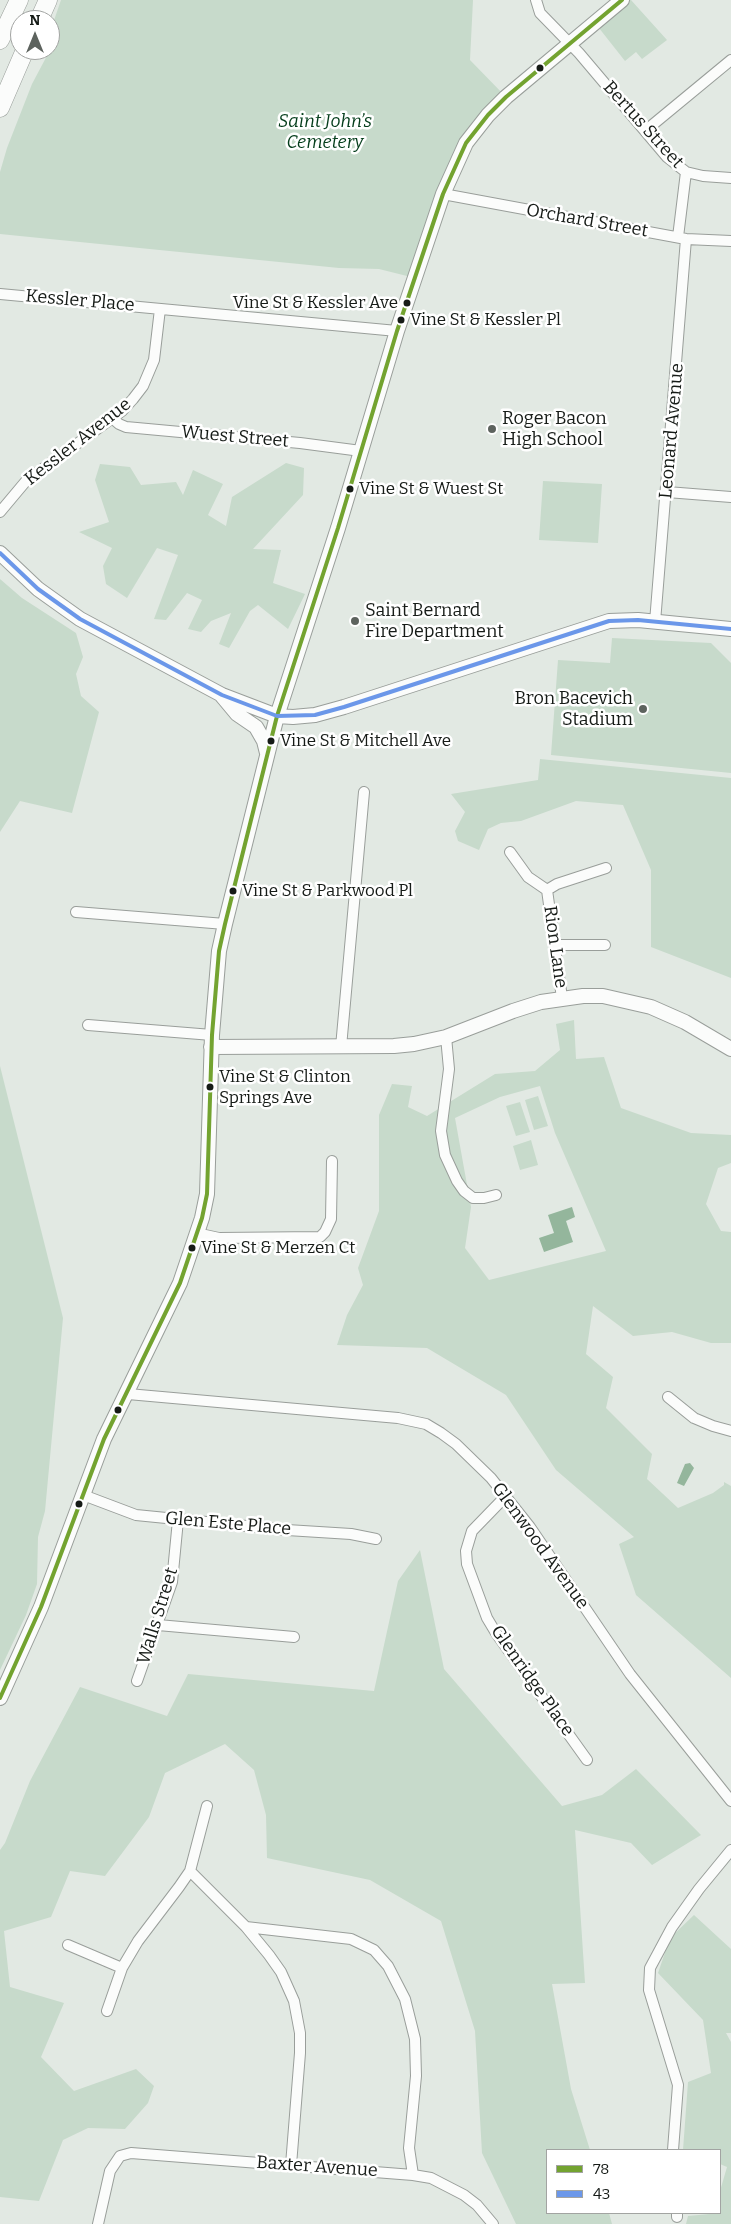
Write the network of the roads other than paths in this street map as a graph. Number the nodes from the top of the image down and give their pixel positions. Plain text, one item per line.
1 (19, 0) edge
2 (536, 0) edge
3 (622, 0) edge
4 (0, 40) edge
5 (569, 44) junction
6 (21, 60) edge
7 (731, 60) edge
8 (0, 108) edge
9 (646, 131) junction
10 (686, 172) junction
11 (731, 178) edge
12 (443, 194) junction
13 (682, 238) junction
14 (731, 241) edge
15 (0, 294) edge
16 (160, 309) junction
17 (397, 331) junction
18 (112, 418) junction
19 (361, 451) junction
20 (667, 492) junction
21 (731, 497) edge
22 (0, 512) edge
23 (0, 553) edge
24 (655, 622) junction
25 (731, 629) edge
26 (222, 695) junction
27 (277, 716) junction
28 (268, 754) junction
29 (364, 792) dead end
30 (510, 852) dead end
31 (606, 868) dead end
32 (547, 890) junction
33 (76, 912) dead end
34 (225, 924) junction
35 (555, 945) junction
36 (605, 945) dead end
37 (562, 998) junction
38 (88, 1025) dead end
39 (446, 1037) junction
40 (212, 1041) junction
41 (341, 1047) junction
42 (731, 1049) edge
43 (332, 1161) dead end
44 (496, 1195) dead end
45 (196, 1233) junction
46 (128, 1394) junction
47 (668, 1396) dead end
48 (731, 1431) edge
49 (83, 1495) junction
50 (505, 1497) junction
51 (178, 1520) junction
52 (376, 1539) dead end
53 (158, 1625) junction
54 (294, 1637) dead end
55 (137, 1681) dead end
56 (0, 1698) edge
57 (587, 1760) dead end
58 (731, 1800) edge
59 (206, 1806) dead end
60 (731, 1850) edge
61 (190, 1871) junction
62 (246, 1927) junction
63 (68, 1945) dead end
64 (122, 1968) junction
65 (107, 2011) dead end
66 (673, 2149) edge
67 (291, 2165) junction
68 (413, 2175) junction
69 (98, 2224) edge
70 (493, 2224) edge

1 - 4 highway
2 - 5 street, Bertus Street
3 - 5 main road
5 - 9 street, Bertus Street
5 - 12 main road
6 - 8 highway
7 - 9 street
9 - 10 street, Bertus Street
10 - 11 street, Bertus Street
10 - 13 street, Leonard Avenue
12 - 13 street, Orchard Street
12 - 17 main road
13 - 14 street, Orchard Street
13 - 20 street, Leonard Avenue
15 - 16 street, Kessler Place
16 - 17 street
16 - 18 street, Kessler Avenue
17 - 19 main road
18 - 19 street, Wuest Street
18 - 22 street, Kessler Avenue
19 - 27 main road
20 - 21 street
20 - 24 street, Leonard Avenue
23 - 26 main road
24 - 25 main road
24 - 27 main road
26 - 27 main road
26 - 28 main road
27 - 28 main road
28 - 34 main road
29 - 41 street
30 - 32 street, Rion Lane
31 - 32 street
32 - 35 street, Rion Lane
33 - 34 street
34 - 40 main road
35 - 36 street
35 - 37 street, Rion Lane
37 - 39 main road
37 - 42 main road
38 - 40 street
39 - 41 main road
39 - 44 street
40 - 41 main road
40 - 45 main road
43 - 45 street
45 - 46 main road
46 - 49 main road
46 - 50 street, Glenwood Avenue
47 - 48 street
49 - 51 street, Glen Este Place
49 - 56 main road
50 - 57 street, Glenridge Place
50 - 58 street, Glenwood Avenue
51 - 52 street, Glen Este Place
51 - 53 street, Walls Street
53 - 54 street
53 - 55 street, Walls Street
59 - 61 street
60 - 66 street
61 - 62 street
61 - 64 street
62 - 67 street
62 - 68 street
63 - 64 street
64 - 65 street
67 - 68 street, Baxter Avenue
67 - 69 street, Baxter Avenue
68 - 70 street, Baxter Avenue

